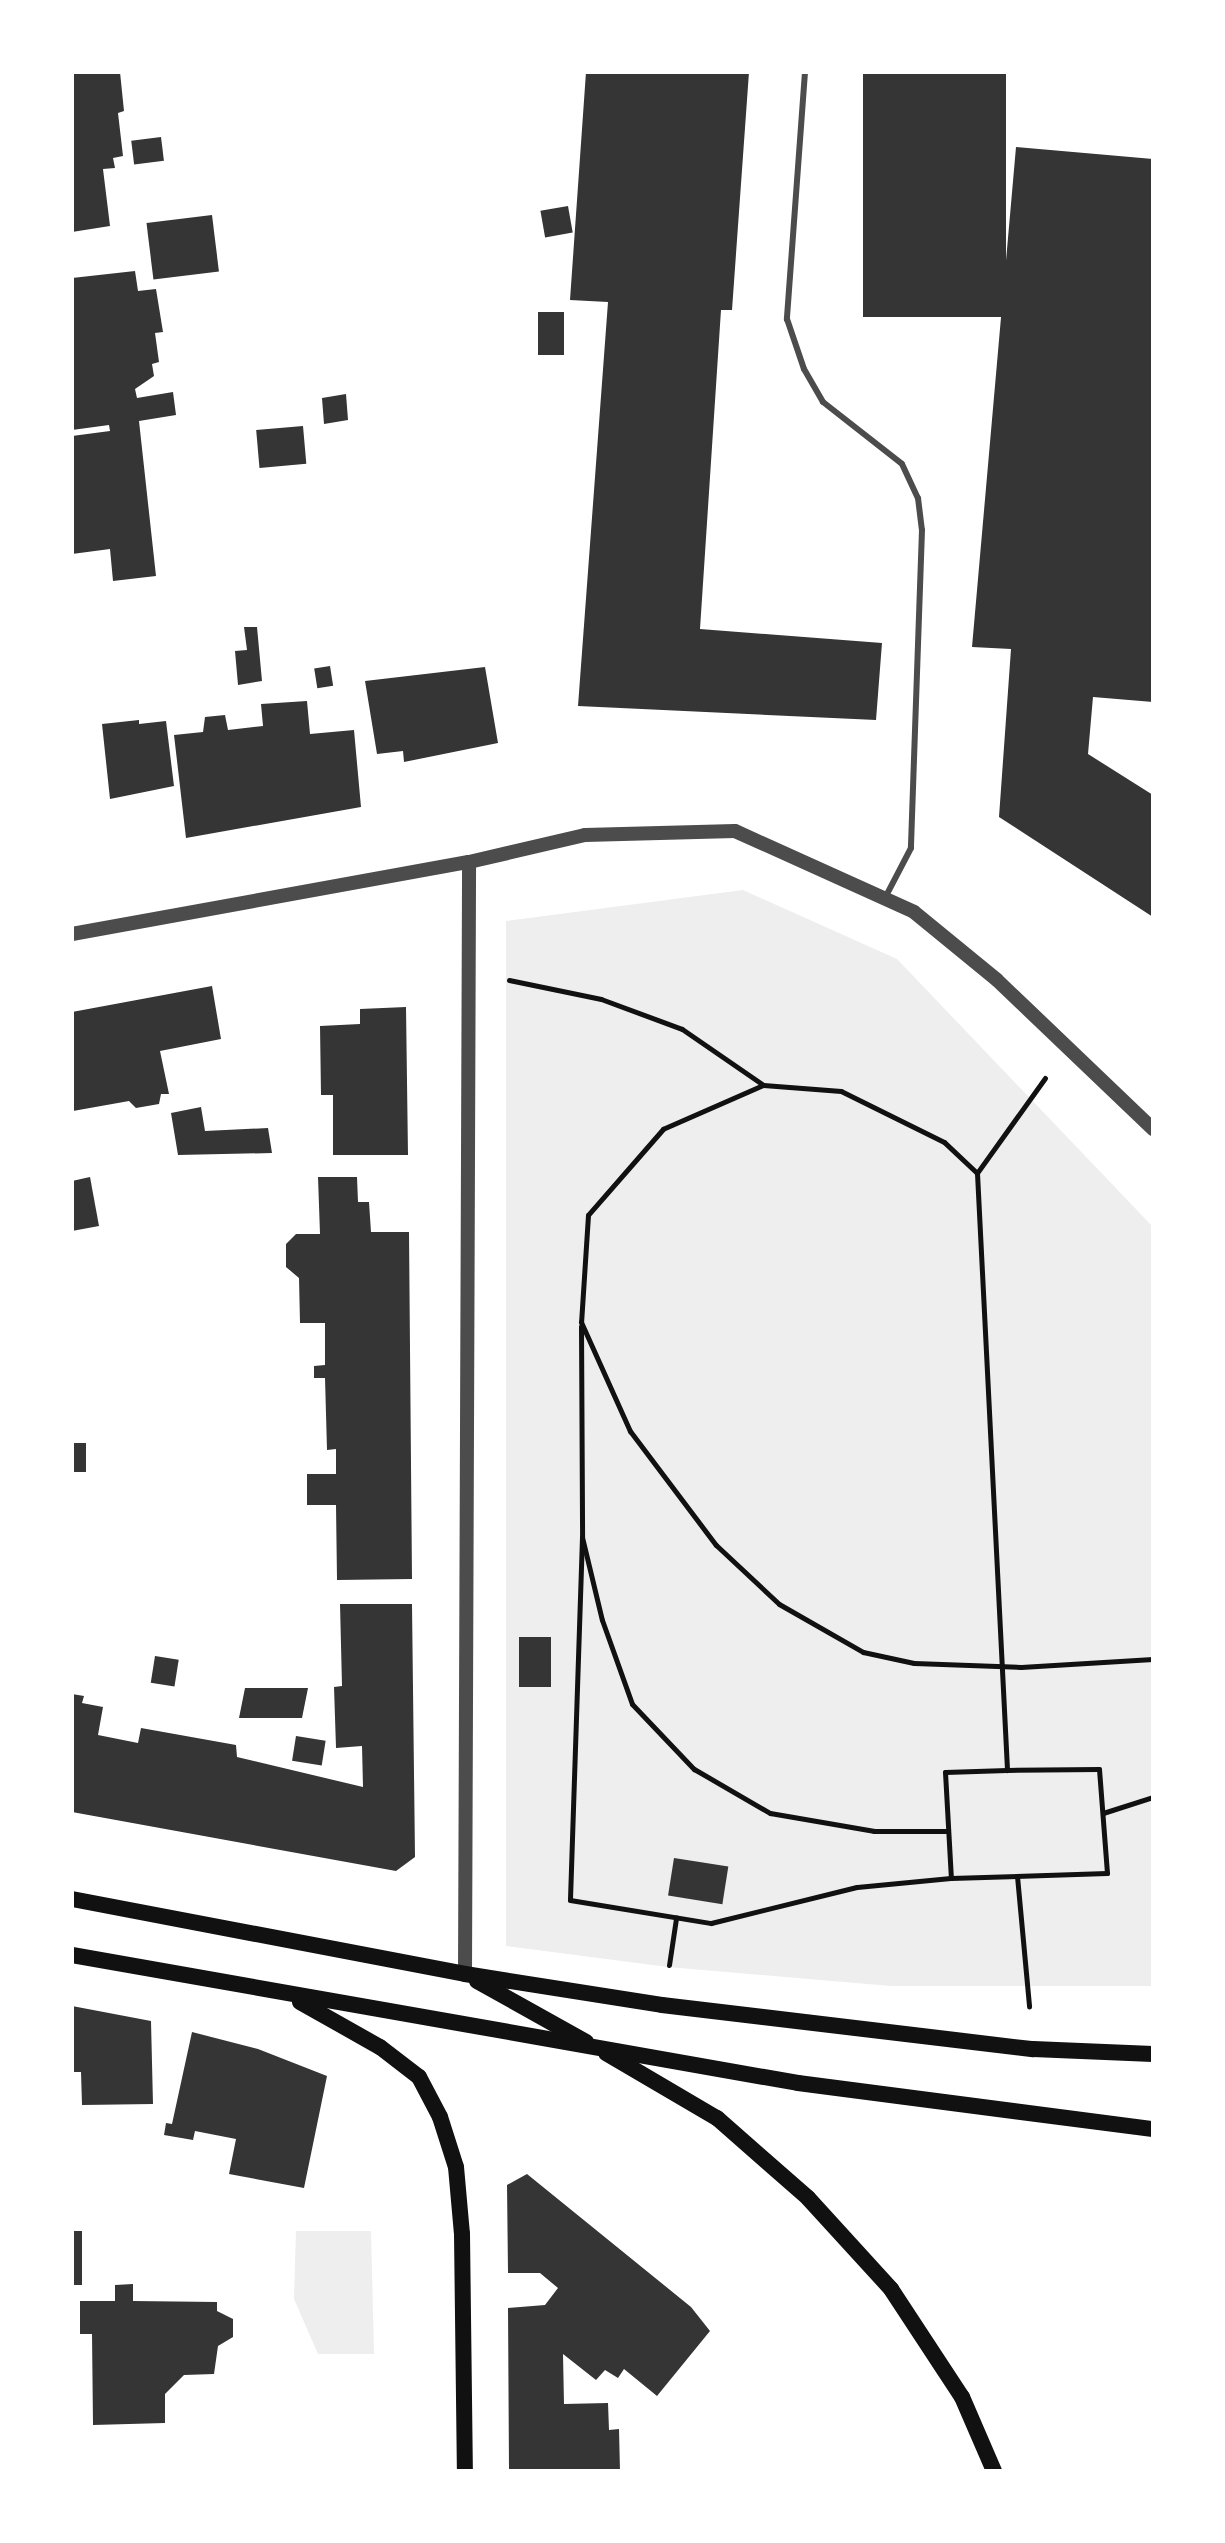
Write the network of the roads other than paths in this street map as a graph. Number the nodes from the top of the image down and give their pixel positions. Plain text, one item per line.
1 (805, 72) edge
2 (469, 862) junction
3 (885, 898) junction
4 (72, 934) edge
5 (1153, 1129) edge
6 (72, 1899) edge
7 (72, 1955) edge
8 (465, 1974) junction
9 (289, 1996) junction
10 (597, 2048) junction
11 (1153, 2054) edge
12 (1149, 2129) edge
13 (465, 2471) edge
14 (994, 2471) edge

1 - 3 lane
2 - 3 street
2 - 4 street
2 - 8 street
3 - 5 street
6 - 8 main road
7 - 9 main road
8 - 10 main road
8 - 11 main road
9 - 10 main road
9 - 13 main road
10 - 12 main road
10 - 14 main road

